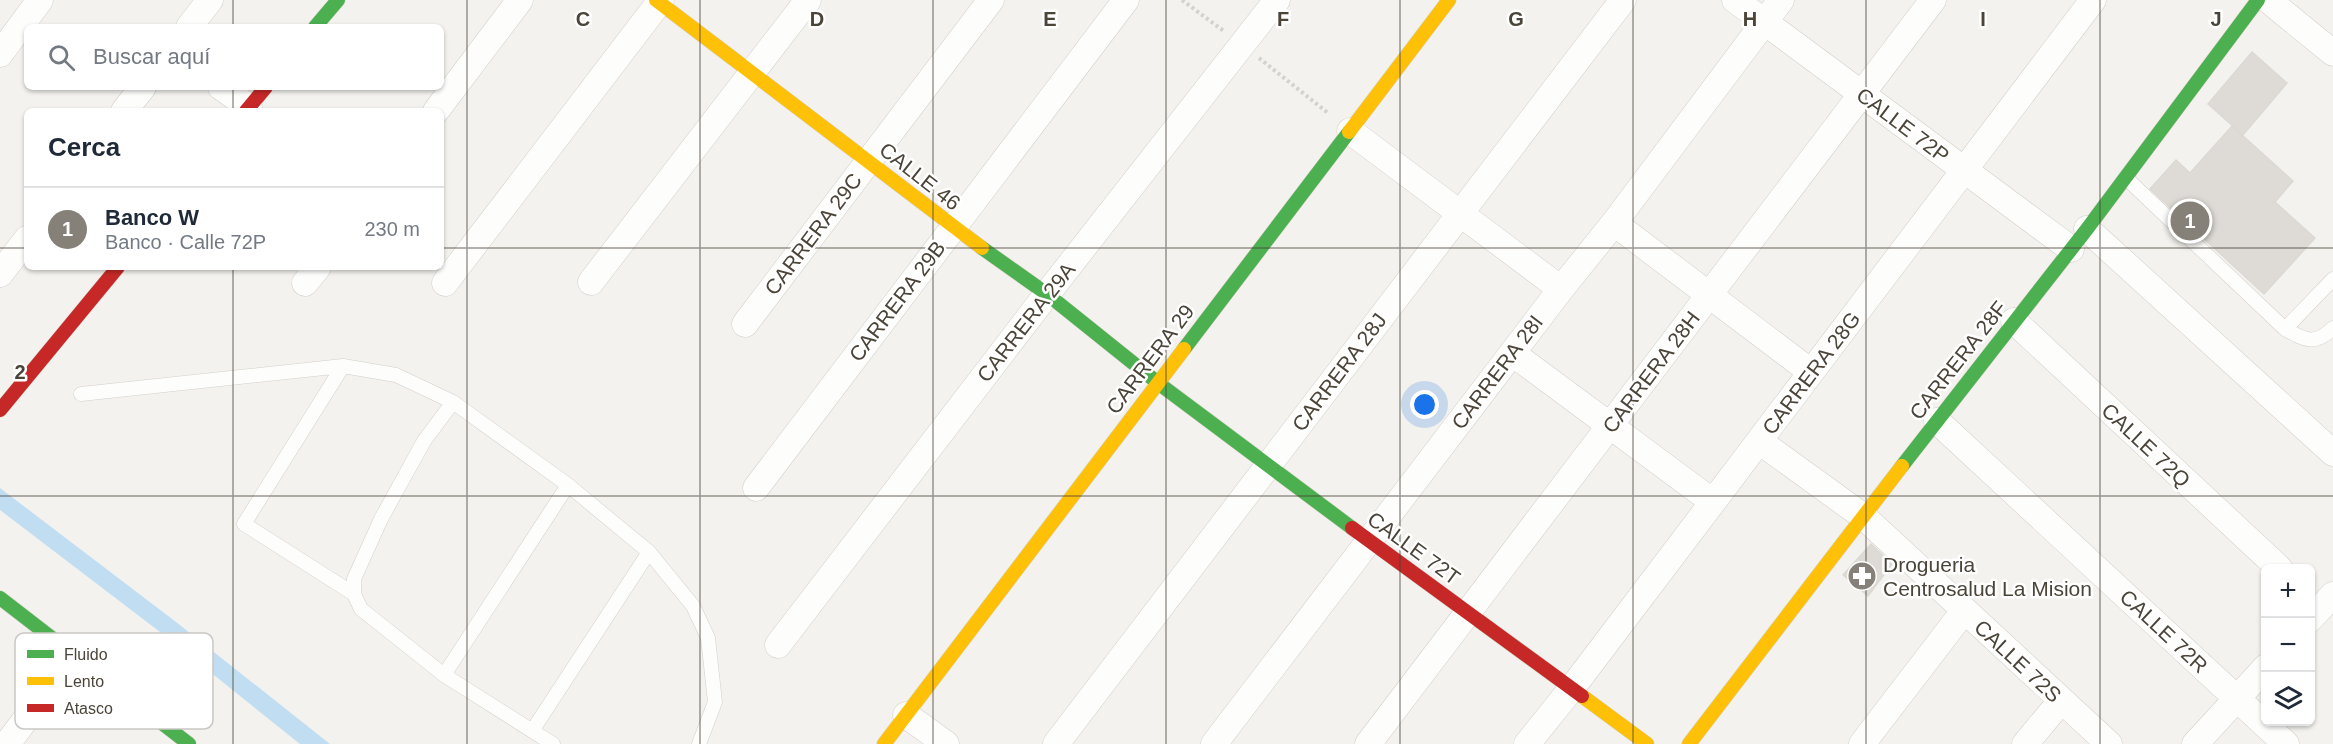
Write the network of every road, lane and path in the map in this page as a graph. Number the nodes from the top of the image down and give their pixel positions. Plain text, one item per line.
1 (40, 0) edge
2 (210, 0) edge
3 (338, 0) edge
4 (520, 0) edge
5 (808, 0) edge
6 (991, 0) edge
7 (1126, 0) edge
8 (1182, 0) edge
9 (1277, 0) edge
10 (1449, 0) edge
11 (1623, 0) edge
12 (1735, 0) edge
13 (1781, 0) edge
14 (1933, 0) edge
15 (2093, 0) edge
16 (2258, 0) edge
17 (2268, 0) edge
18 (659, 1) edge
19 (1764, 22) junction
20 (191, 24) edge
21 (318, 24) edge
22 (1242, 44) junction
23 (2333, 53) edge
24 (0, 54) edge
25 (752, 73) junction
26 (141, 90) edge
27 (225, 90) edge
28 (264, 90) edge
29 (1861, 93) junction
30 (126, 108) edge
31 (247, 108) edge
32 (249, 108) edge
33 (438, 108) edge
34 (1350, 131) junction
35 (868, 162) junction
36 (1963, 171) junction
37 (2126, 178) junction
38 (1461, 213) junction
39 (1614, 223) junction
40 (952, 228) junction
41 (2087, 228) junction
42 (24, 243) edge
43 (2071, 249) junction
44 (116, 270) edge
45 (0, 274) edge
46 (2333, 279) edge
47 (591, 282) dead end
48 (445, 283) dead end
49 (1561, 289) junction
50 (1047, 294) junction
51 (1709, 295) junction
52 (2014, 321) junction
53 (745, 324) dead end
54 (2333, 328) edge
55 (2285, 329) junction
56 (1512, 353) junction
57 (343, 366) junction
58 (1811, 372) junction
59 (1158, 383) junction
60 (81, 394) dead end
61 (453, 402) junction
62 (0, 409) edge
63 (1937, 421) junction
64 (1611, 425) junction
65 (1759, 441) junction
66 (2333, 453) edge
67 (1268, 465) junction
68 (568, 484) junction
69 (756, 488) dead end
70 (1713, 502) junction
71 (1864, 516) junction
72 (1369, 541) junction
73 (649, 552) junction
74 (2275, 564) edge
75 (354, 594) junction
76 (0, 598) edge
77 (1964, 611) junction
78 (1468, 612) junction
79 (45, 633) edge
80 (778, 645) dead end
81 (2261, 671) edge
82 (444, 675) junction
83 (1572, 688) junction
84 (2237, 698) junction
85 (2061, 700) junction
86 (906, 715) junction
87 (18, 729) edge
88 (164, 729) edge
89 (532, 731) junction
90 (177, 740) edge
91 (7, 744) edge
92 (553, 744) edge
93 (699, 744) edge
94 (884, 744) edge
95 (946, 744) edge
96 (1056, 744) edge
97 (1214, 744) edge
98 (1368, 744) edge
99 (1527, 744) edge
100 (1647, 744) edge
101 (1689, 744) edge
102 (1862, 744) edge
103 (2025, 744) edge
104 (2109, 744) edge
105 (2195, 744) edge
106 (2286, 744) edge

1 - 24 street
2 - 20 street
3 - 21 street
4 - 33 street
5 - 25 street
6 - 35 street, CARRERA 29C
7 - 40 street, CARRERA 29B
8 - 22 path
9 - 22 street, CARRERA 29A
10 - 34 street, CARRERA 29
11 - 38 street, CARRERA 28J
12 - 19 street, CALLE 72P
13 - 19 street, CARRERA 28I
14 - 29 street, CARRERA 28H
15 - 36 street, CARRERA 28G
16 - 37 street, CARRERA 28F
17 - 23 street
18 - 25 street, CALLE 46
18 - 48 street
19 - 29 street, CALLE 72P
19 - 39 street, CARRERA 28I
22 - 34 path
22 - 50 street, CARRERA 29A
25 - 35 street, CALLE 46
25 - 47 street
26 - 30 street
27 - 31 street
28 - 32 street
29 - 36 street, CALLE 72P
29 - 51 street, CARRERA 28H
34 - 38 street
34 - 59 street, CARRERA 29
35 - 40 street, CALLE 46
35 - 53 street, CARRERA 29C
36 - 43 street, CALLE 72P
36 - 58 street, CARRERA 28G
37 - 41 street, CARRERA 28F
37 - 55 lane
38 - 49 street
38 - 67 street, CARRERA 28J
39 - 49 street, CARRERA 28I
39 - 51 street
40 - 50 street, CALLE 46
40 - 69 street, CARRERA 29B
41 - 43 street, CARRERA 28F
41 - 66 street
42 - 45 street
43 - 52 street, CARRERA 28F
44 - 62 street
46 - 55 lane
49 - 56 street, CARRERA 28I
50 - 59 street, CALLE 46
50 - 80 street, CARRERA 29A
51 - 58 street
51 - 64 street, CARRERA 28H
52 - 63 street, CARRERA 28F
52 - 74 street, CALLE 72Q
54 - 55 lane
56 - 64 street
56 - 72 street, CARRERA 28I
57 - 60 lane
57 - 61 lane
57 - 75 lane
58 - 65 street, CARRERA 28G
59 - 67 street, CALLE 72T
59 - 86 street, CARRERA 29
61 - 68 lane
61 - 75 lane
63 - 71 street, CARRERA 28F
63 - 84 street, CALLE 72R
64 - 70 street
64 - 78 street, CARRERA 28H
65 - 70 street, CARRERA 28G
65 - 71 street, CALLE 72S
67 - 72 street, CALLE 72T
67 - 96 street, CARRERA 28J
68 - 73 lane
68 - 82 lane
70 - 83 street, CARRERA 28G
71 - 77 street, CALLE 72S
71 - 101 street, CARRERA 28F
72 - 78 street, CALLE 72T
72 - 97 street, CARRERA 28I
73 - 89 lane
73 - 93 lane
75 - 82 lane
76 - 79 street
77 - 85 street, CALLE 72S
77 - 102 street
78 - 83 street, CALLE 72T
78 - 98 street, CARRERA 28H
81 - 84 street
82 - 89 lane
83 - 99 street, CARRERA 28G
83 - 100 street, CALLE 72T
84 - 105 street
84 - 106 street, CALLE 72R
85 - 103 street
85 - 104 street, CALLE 72S
86 - 94 street, CARRERA 29
86 - 95 street
87 - 91 street
88 - 90 street
89 - 92 lane

